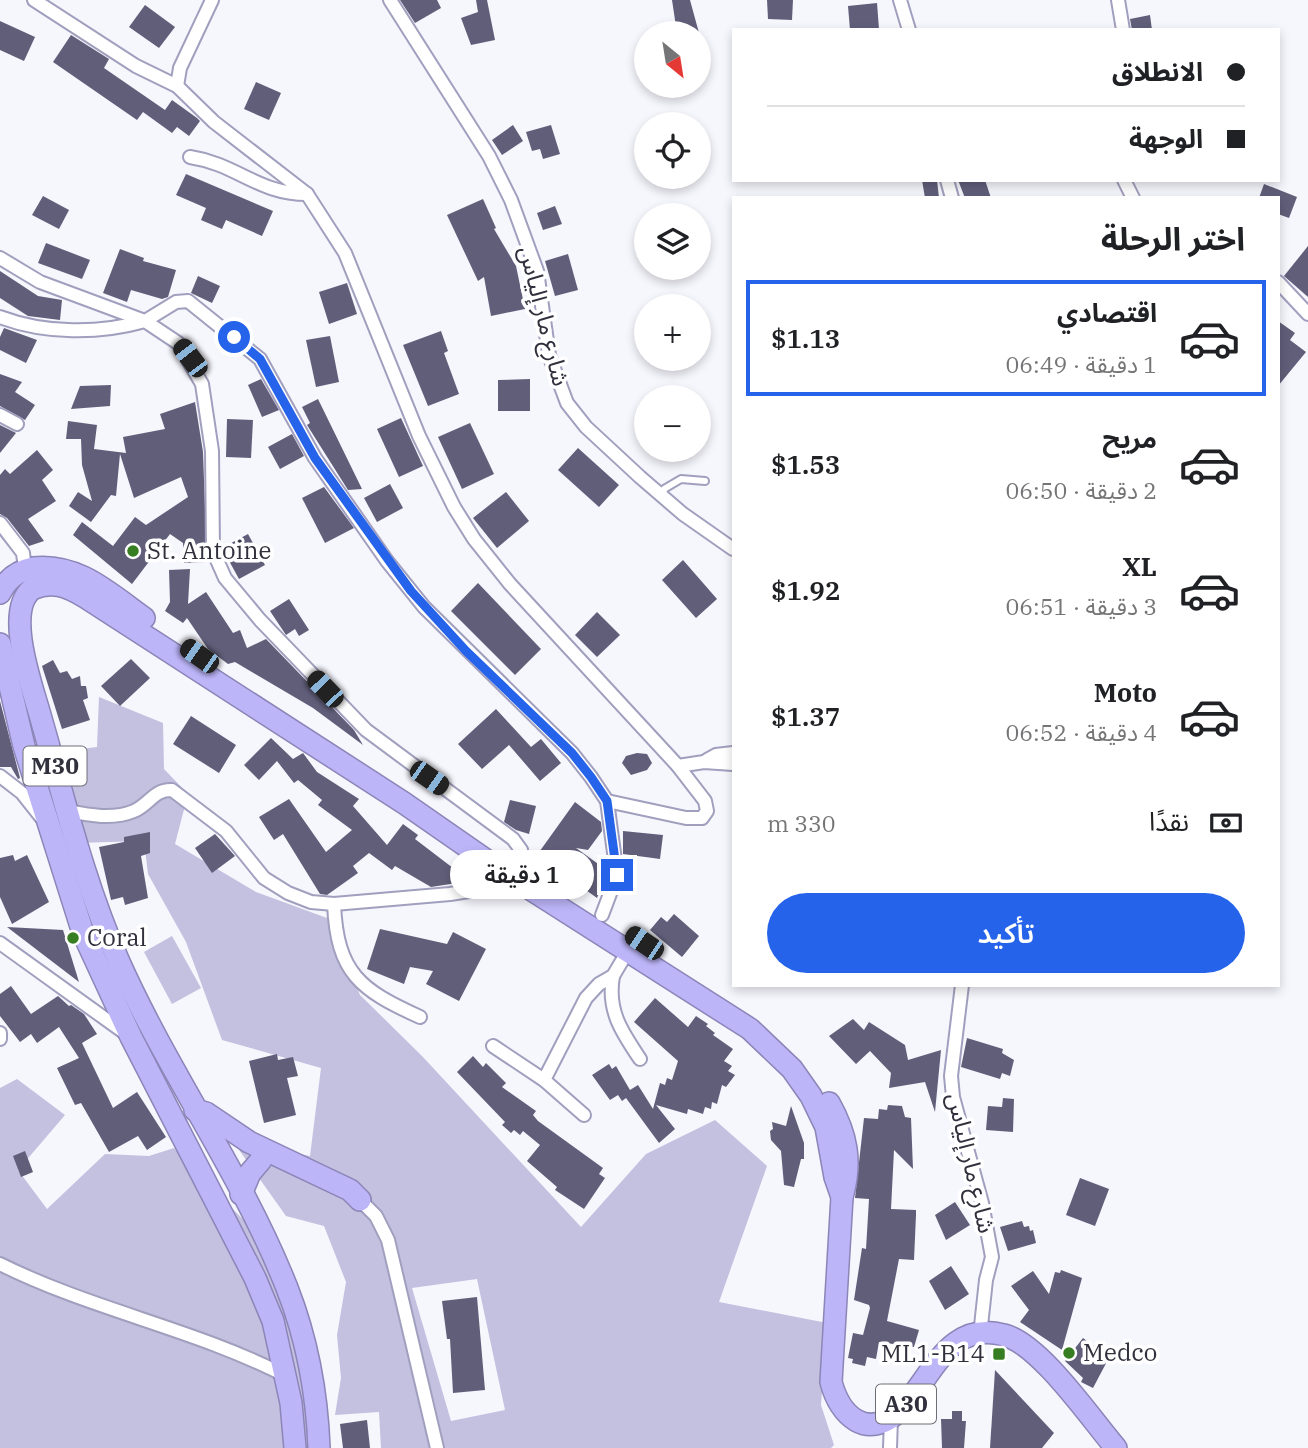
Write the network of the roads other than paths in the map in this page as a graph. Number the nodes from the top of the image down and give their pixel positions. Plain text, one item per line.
1 (34, 0) edge
2 (212, 0) edge
3 (390, 0) edge
4 (900, 0) edge
5 (1118, 0) edge
6 (908, 28) edge
7 (1123, 28) edge
8 (177, 86) junction
9 (190, 157) dead end
10 (307, 194) junction
11 (0, 258) edge
12 (1280, 284) edge
13 (1308, 314) edge
14 (0, 317) edge
15 (145, 321) junction
16 (0, 415) edge
17 (17, 425) dead end
18 (705, 481) dead end
19 (663, 497) junction
20 (0, 523) edge
21 (732, 548) edge
22 (25, 569) junction
23 (0, 593) edge
24 (1, 658) edge
25 (732, 753) edge
26 (704, 762) junction
27 (732, 764) edge
28 (678, 766) junction
29 (0, 776) edge
30 (607, 801) junction
31 (67, 811) junction
32 (46, 819) junction
33 (506, 867) junction
34 (334, 904) junction
35 (602, 915) junction
36 (0, 943) edge
37 (629, 949) junction
38 (613, 976) junction
39 (962, 987) edge
40 (421, 1017) dead end
41 (0, 1033) edge
42 (131, 1037) junction
43 (0, 1039) edge
44 (493, 1046) dead end
45 (640, 1059) dead end
46 (544, 1080) junction
47 (195, 1110) junction
48 (584, 1115) dead end
49 (212, 1139) junction
50 (261, 1160) junction
51 (241, 1194) junction
52 (842, 1197) junction
53 (360, 1200) junction
54 (0, 1264) edge
55 (980, 1335) junction
56 (287, 1376) junction
57 (891, 1418) junction
58 (295, 1448) edge
59 (319, 1448) edge
60 (437, 1448) edge
61 (890, 1448) edge
62 (1116, 1448) edge

1 - 8 street
2 - 8 street
3 - 19 street, شارع مار إلياس
4 - 6 street
5 - 7 street
8 - 10 street
9 - 10 street
10 - 28 street
11 - 15 street
12 - 13 street
14 - 15 street
15 - 30 street
15 - 33 street
16 - 17 street
18 - 19 lane
19 - 21 street, شارع مار إلياس
20 - 22 street
22 - 23 highway
22 - 33 highway, M30
24 - 32 highway, M30
25 - 26 street
26 - 27 street
26 - 28 street
28 - 30 street
29 - 32 street
30 - 35 street
31 - 33 highway, M30
31 - 34 street
31 - 47 highway, M30
32 - 42 highway, M30
33 - 34 street
33 - 35 highway, M30
33 - 37 highway, M30
34 - 40 street
35 - 52 highway, M30
36 - 42 street
37 - 38 street
37 - 52 highway, M30
38 - 45 street
38 - 46 street
39 - 55 street, شارع مار إلياس
41 - 43 street
42 - 56 highway, M30
44 - 46 street
46 - 48 street
47 - 49 highway, M30
47 - 53 highway
49 - 50 highway
49 - 51 highway, M30
50 - 51 highway
50 - 53 highway
51 - 59 highway, M30
52 - 57 highway, A30
53 - 60 street
54 - 56 street
55 - 57 highway, A30
55 - 62 highway
56 - 58 highway, M30
57 - 61 street

